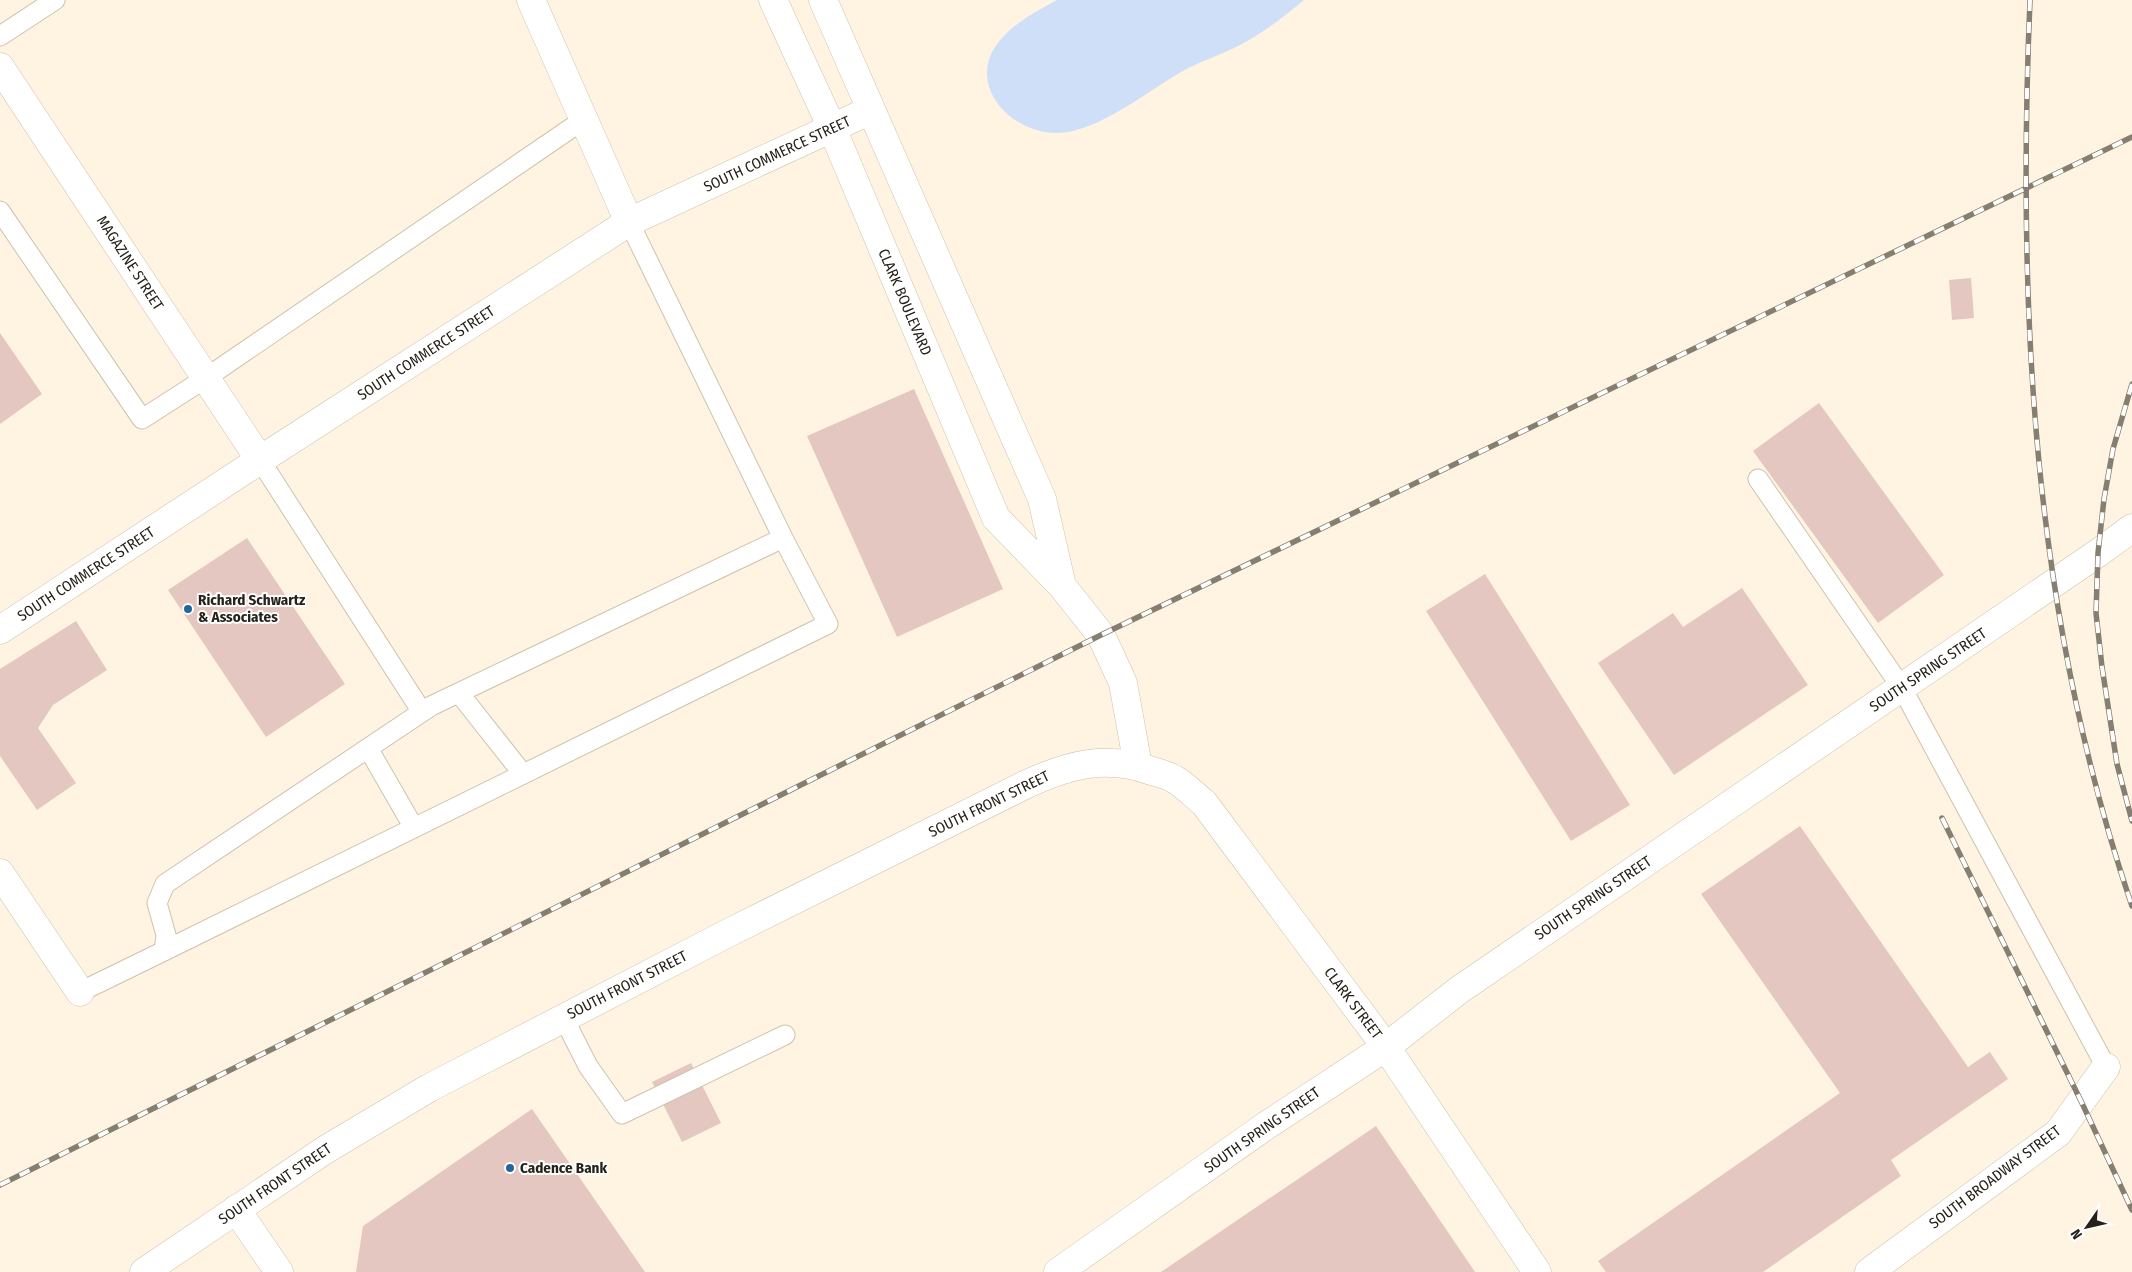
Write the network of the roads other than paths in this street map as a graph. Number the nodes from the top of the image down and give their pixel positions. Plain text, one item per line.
1 (54, 0) edge
2 (530, 0) edge
3 (773, 0) edge
4 (823, 0) edge
5 (0, 36) edge
6 (0, 67) edge
7 (871, 110) junction
8 (583, 120) junction
9 (832, 128) junction
10 (0, 211) edge
11 (629, 222) junction
12 (206, 378) junction
13 (260, 460) junction
14 (1758, 479) dead end
15 (2132, 528) edge
16 (784, 538) junction
17 (1062, 586) junction
18 (0, 630) edge
19 (1902, 688) junction
20 (459, 692) junction
21 (422, 712) junction
22 (368, 748) junction
23 (1138, 766) junction
24 (523, 774) junction
25 (414, 828) junction
26 (0, 873) edge
27 (164, 952) junction
28 (80, 992) joint
29 (563, 1017) junction
30 (785, 1035) dead end
31 (1386, 1048) junction
32 (2106, 1067) joint
33 (236, 1209) junction
34 (144, 1272) edge
35 (279, 1272) edge
36 (1058, 1272) edge
37 (1537, 1272) edge
38 (1870, 1272) edge

1 - 5 lane
2 - 8 street
3 - 9 street, CLARK BOULEVARD
4 - 7 street, CLARK BOULEVARD
6 - 12 street, MAGAZINE STREET
7 - 9 street, SOUTH COMMERCE STREET
7 - 17 street, CLARK BOULEVARD
8 - 11 street
8 - 12 lane
9 - 11 street, SOUTH COMMERCE STREET
9 - 17 street, CLARK BOULEVARD
10 - 12 lane
11 - 13 street, SOUTH COMMERCE STREET
11 - 16 lane
12 - 13 street, MAGAZINE STREET
13 - 18 street, SOUTH COMMERCE STREET
13 - 21 lane
14 - 19 lane
15 - 19 street, SOUTH SPRING STREET
16 - 20 lane
16 - 24 lane
17 - 23 street, CLARK BOULEVARD
19 - 31 street, SOUTH SPRING STREET
19 - 32 lane
20 - 21 lane
20 - 24 lane
21 - 22 lane
22 - 25 lane
22 - 27 lane
23 - 29 street, SOUTH FRONT STREET
23 - 31 street, CLARK STREET
24 - 25 lane
25 - 27 lane
26 - 28 street
27 - 28 lane
29 - 30 lane
29 - 33 street, SOUTH FRONT STREET
31 - 36 street, SOUTH SPRING STREET
31 - 37 street, CLARK STREET
32 - 38 street, SOUTH BROADWAY STREET
33 - 34 street, SOUTH FRONT STREET
33 - 35 street

